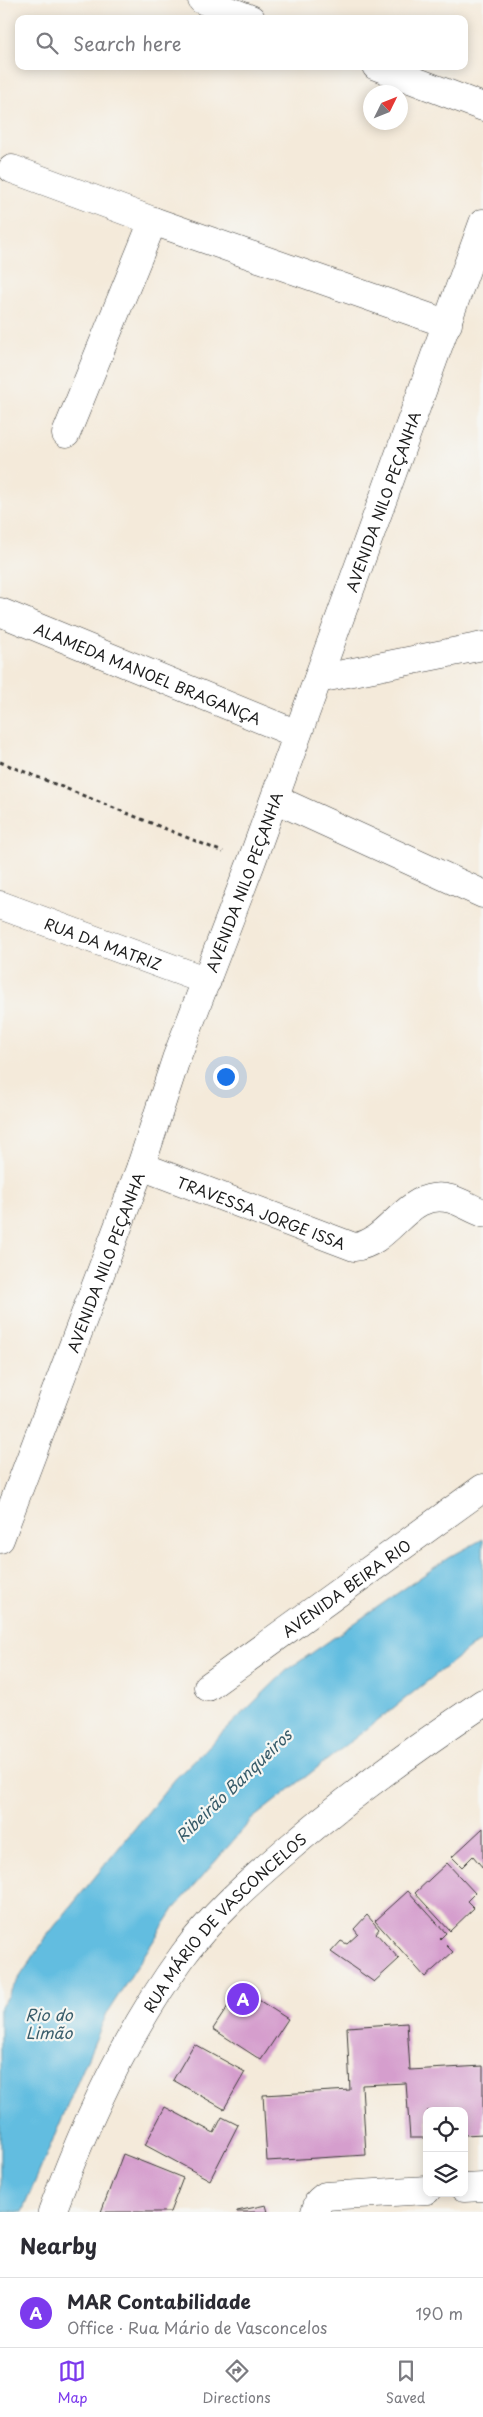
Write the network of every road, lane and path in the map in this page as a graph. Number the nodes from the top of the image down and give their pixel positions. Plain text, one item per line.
1 (202, 0) edge
2 (241, 15) edge
3 (386, 70) edge
4 (483, 107) edge
5 (12, 169) dead end
6 (153, 221) junction
7 (483, 223) edge
8 (448, 324) junction
9 (66, 434) dead end
10 (0, 612) edge
11 (483, 646) edge
12 (318, 679) junction
13 (297, 734) junction
14 (0, 762) edge
15 (275, 798) junction
16 (251, 863) junction
17 (483, 894) edge
18 (0, 905) edge
19 (207, 981) junction
20 (141, 1166) junction
21 (483, 1213) edge
22 (483, 1488) edge
23 (0, 1539) edge
24 (208, 1687) dead end
25 (483, 1703) edge
26 (483, 2187) edge
27 (468, 2188) edge
28 (423, 2190) edge
29 (52, 2212) edge
30 (314, 2212) edge

1 - 2 street
3 - 4 street
5 - 6 street
6 - 8 street
6 - 9 street
7 - 8 street, AVENIDA NILO PEÇANHA
8 - 12 street, AVENIDA NILO PEÇANHA
10 - 13 street, ALAMEDA MANOEL BRAGANÇA
11 - 12 street
12 - 13 street, AVENIDA NILO PEÇANHA
13 - 15 street, AVENIDA NILO PEÇANHA
14 - 16 path
15 - 16 street, AVENIDA NILO PEÇANHA
15 - 17 street
16 - 19 street, AVENIDA NILO PEÇANHA
18 - 19 street, RUA DA MATRIZ
19 - 20 street, AVENIDA NILO PEÇANHA
20 - 21 street, TRAVESSA JORGE ISSA
20 - 23 street, AVENIDA NILO PEÇANHA
22 - 24 street, AVENIDA BEIRA RIO
25 - 29 street, RUA MÁRIO DE VASCONCELOS
26 - 27 street
28 - 30 street

